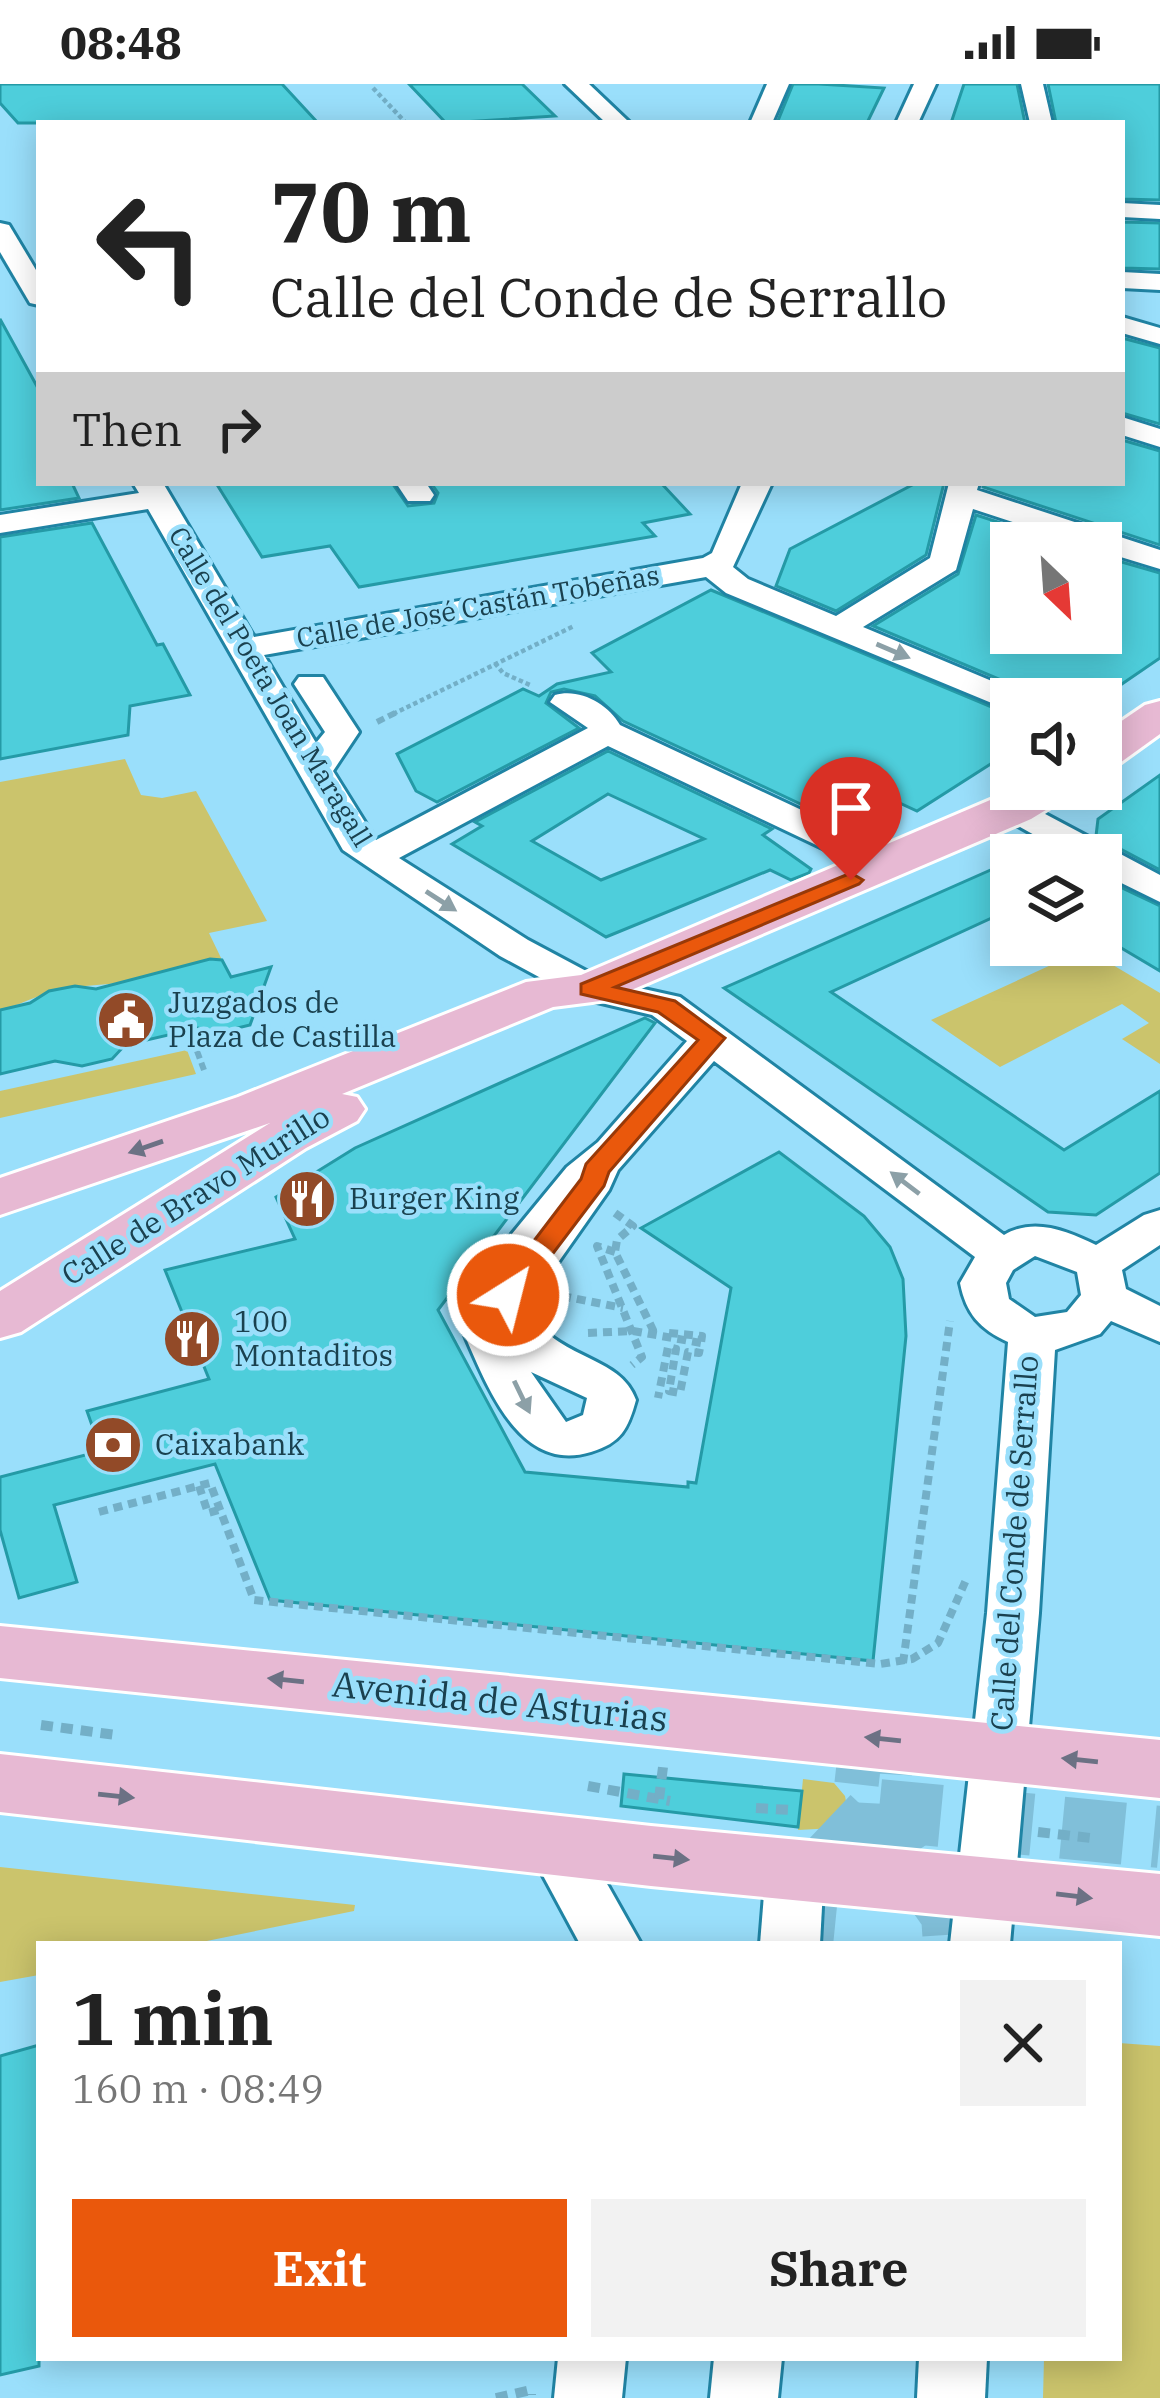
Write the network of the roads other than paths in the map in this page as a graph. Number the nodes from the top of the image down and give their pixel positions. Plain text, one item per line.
1 (576, 84) edge
2 (778, 84) edge
3 (925, 84) edge
4 (1032, 84) edge
5 (616, 120) edge
6 (762, 120) edge
7 (908, 120) edge
8 (1040, 120) edge
9 (1125, 211) edge
10 (1160, 212) edge
11 (13, 246) edge
12 (1125, 280) edge
13 (1160, 282) edge
14 (36, 291) edge
15 (1125, 326) edge
16 (1160, 336) edge
17 (1125, 427) edge
18 (1160, 438) edge
19 (756, 486) edge
20 (963, 489) edge
21 (153, 491) edge
22 (0, 524) edge
23 (1160, 560) edge
24 (712, 566) junction
25 (839, 628) junction
26 (244, 649) junction
27 (311, 684) dead end
28 (990, 692) edge
29 (551, 695) road end
30 (1159, 716) edge
31 (607, 732) junction
32 (1122, 738) edge
33 (325, 758) junction
34 (1006, 810) edge
35 (1045, 810) edge
36 (1073, 834) edge
37 (844, 844) dead end
38 (373, 856) junction
39 (1122, 869) edge
40 (1160, 891) edge
41 (590, 989) junction
42 (712, 1038) junction
43 (605, 1192) junction
44 (0, 1197) edge
45 (1160, 1225) edge
46 (999, 1253) junction
47 (1101, 1281) junction
48 (0, 1318) edge
49 (1160, 1326) edge
50 (1032, 1335) junction
51 (0, 1652) edge
52 (28, 1746) edge
53 (999, 1751) junction
54 (1160, 1769) edge
55 (555, 1844) junction
56 (795, 1870) junction
57 (1000, 1888) edge
58 (1160, 1905) edge
59 (609, 1941) edge
60 (790, 1941) edge
61 (592, 2361) edge
62 (748, 2361) edge
63 (953, 2361) edge
64 (587, 2398) edge
65 (744, 2398) edge
66 (951, 2398) edge

1 - 5 street
2 - 6 street
3 - 7 street
4 - 8 street
9 - 10 street
11 - 14 street
12 - 13 street
15 - 16 street
17 - 18 street
19 - 24 street
20 - 23 street
20 - 25 street
21 - 22 street
21 - 26 street, Calle del Poeta Joan Maragall
24 - 25 street
24 - 26 street, Calle de José Castán Tobeñas
25 -> 28 street
26 - 33 street, Calle del Poeta Joan Maragall
27 - 33 street
29 - 31 street
30 - 32 main road
31 - 37 street
31 - 38 street
33 - 38 street, Calle del Poeta Joan Maragall
34 - 41 main road, Calle de Bravo Murillo
35 - 36 street
38 -> 41 street, Calle del Poeta Joan Maragall
39 - 40 street
41 - 42 street
41 -> 44 main road, Calle de Bravo Murillo
41 - 48 main road, Calle de Bravo Murillo
42 - 43 street
46 -> 42 street
43 -> 43 street
45 - 47 street
46 - 47 street
46 - 50 street
47 - 49 street
47 - 50 street
50 - 53 street, Calle del Conde de Serrallo
53 -> 51 main road, Avenida de Asturias
52 -> 55 main road
54 -> 53 main road, Avenida de Asturias
53 - 57 street
55 -> 56 main road
55 - 59 street
56 - 57 main road
56 - 60 street
57 -> 58 main road
61 - 64 street
62 - 65 street
63 - 66 street

